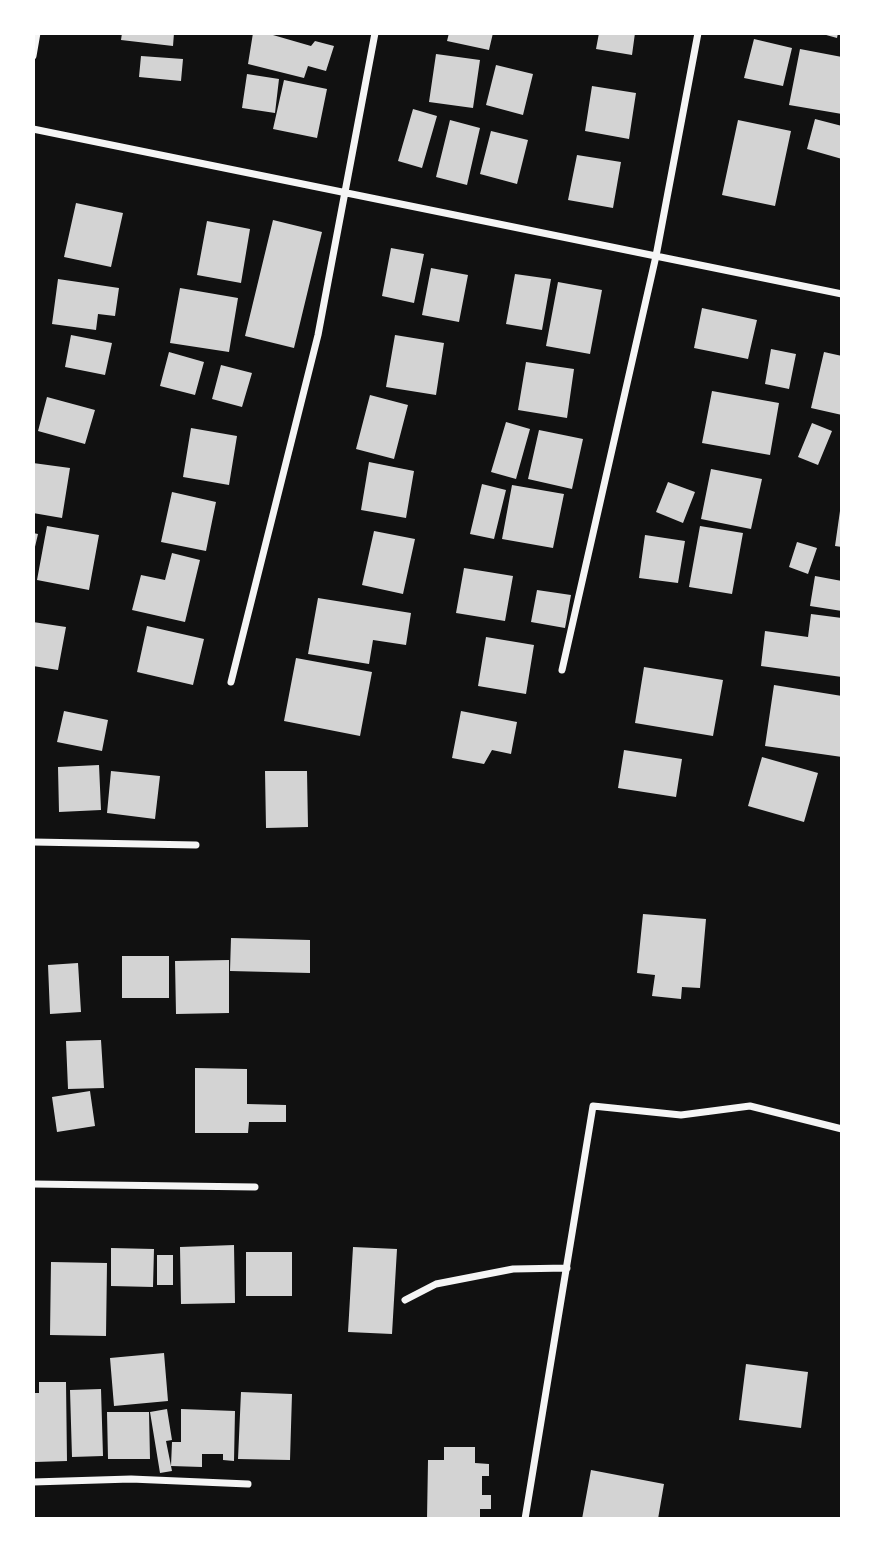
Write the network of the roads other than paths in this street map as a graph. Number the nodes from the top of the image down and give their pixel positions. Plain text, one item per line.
1 (37, 33) edge
2 (375, 33) edge
3 (698, 33) edge
4 (33, 56) edge
5 (33, 129) edge
6 (345, 193) junction
7 (656, 256) junction
8 (842, 294) edge
9 (562, 670) dead end
10 (231, 682) dead end
11 (33, 842) edge
12 (196, 845) dead end
13 (842, 1129) edge
14 (33, 1184) edge
15 (255, 1187) dead end
16 (567, 1268) junction
17 (405, 1300) dead end
18 (33, 1482) edge
19 (248, 1484) dead end
20 (525, 1519) edge

1 - 4 street
2 - 6 street
3 - 7 street
5 - 6 street
6 - 7 street
6 - 10 street
7 - 8 street
7 - 9 street
11 - 12 street
13 - 16 street
14 - 15 street
16 - 17 street
16 - 20 street
18 - 19 street

